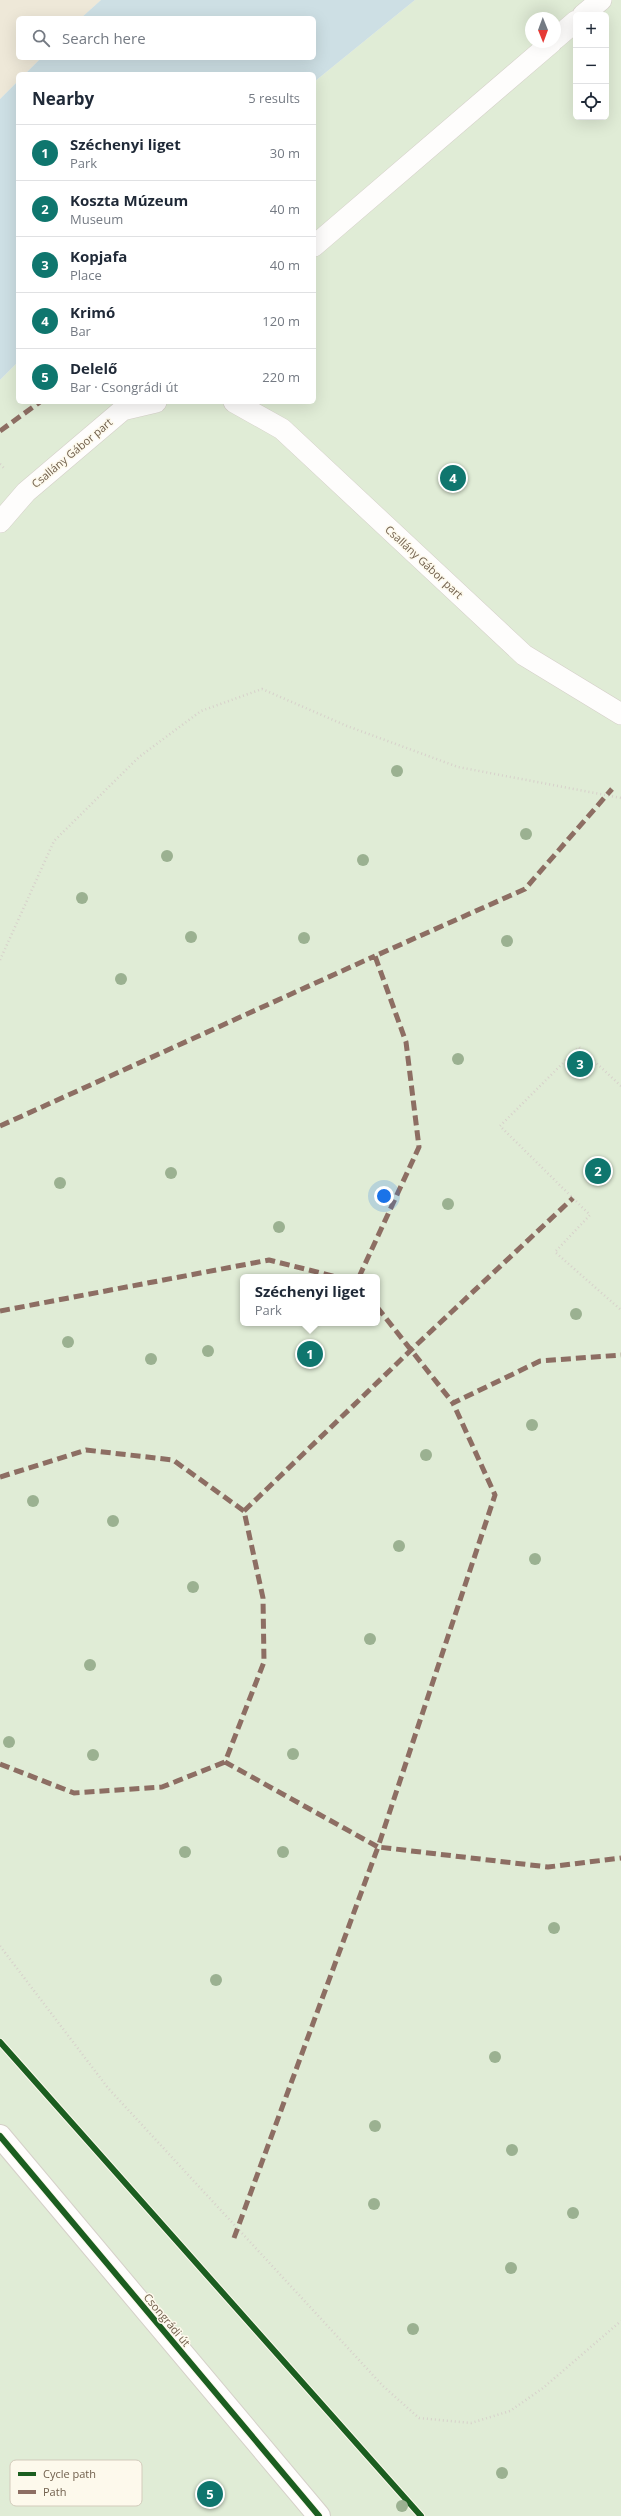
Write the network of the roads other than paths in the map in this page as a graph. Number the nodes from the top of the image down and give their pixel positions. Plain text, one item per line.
1 (601, 0) edge
2 (587, 12) edge
3 (573, 24) edge
4 (561, 34) edge
5 (545, 48) edge
6 (316, 244) edge
7 (142, 404) edge
8 (238, 404) edge
9 (127, 406) edge
10 (0, 522) edge
11 (621, 714) edge
12 (0, 2136) edge
13 (319, 2516) edge

1 - 2 lane
3 - 4 lane
5 - 6 lane
7 - 9 lane, Csallány Gábor part
8 - 11 lane, Csallány Gábor part
9 - 10 lane, Csallány Gábor part
12 - 13 street, Csongrádi út

